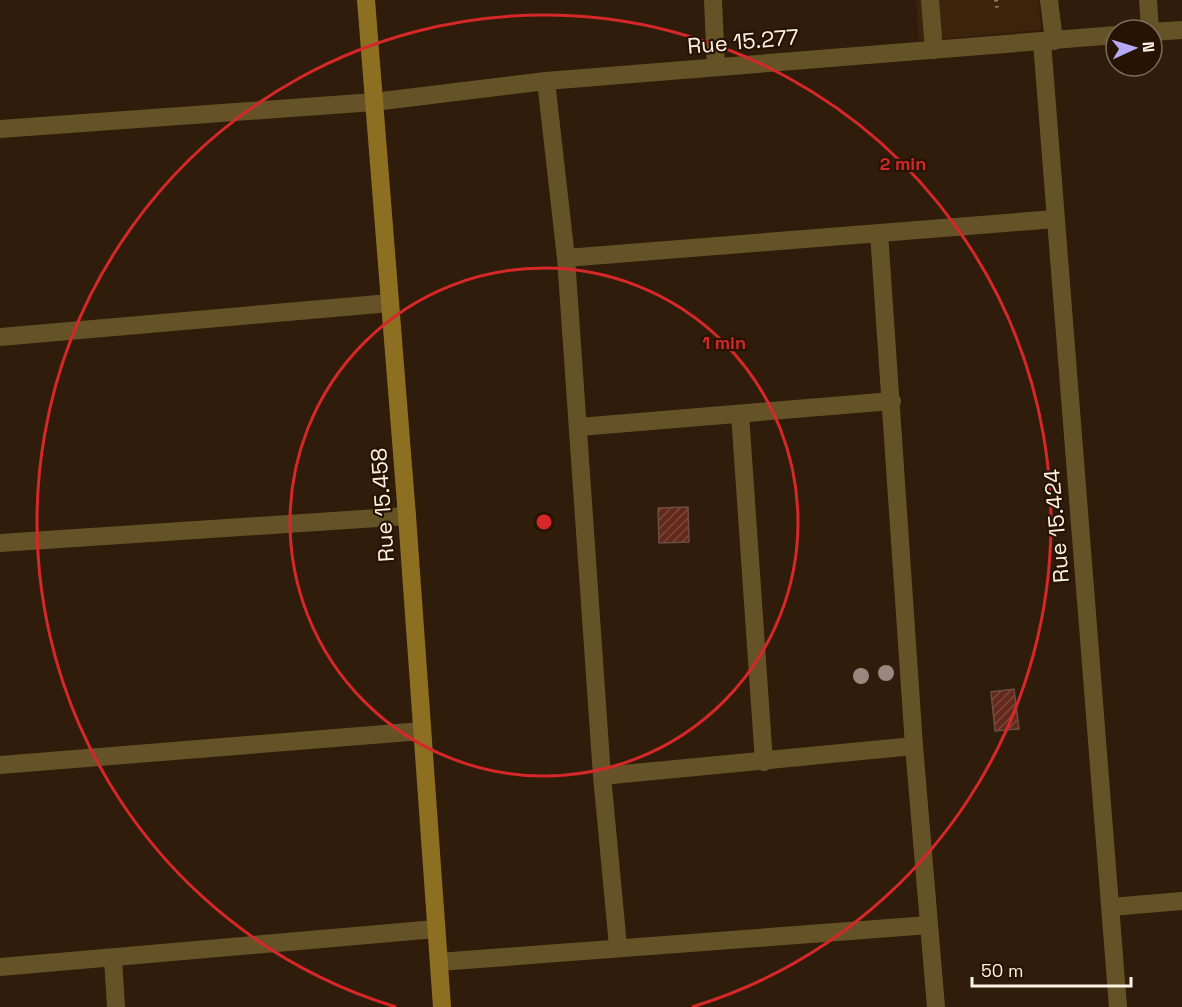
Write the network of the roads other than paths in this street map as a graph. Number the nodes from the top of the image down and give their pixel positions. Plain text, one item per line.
1 (366, 0) edge
2 (713, 0) edge
3 (930, 0) edge
4 (1049, 0) edge
5 (1148, 0) edge
6 (1150, 18) edge
7 (1182, 30) edge
8 (1164, 31) edge
9 (1104, 36) edge
10 (1048, 41) junction
11 (934, 50) junction
12 (716, 67) junction
13 (546, 81) junction
14 (374, 102) junction
15 (0, 129) edge
16 (1055, 219) junction
17 (879, 233) junction
18 (566, 258) junction
19 (390, 303) junction
20 (0, 337) edge
21 (892, 401) junction
22 (740, 414) junction
23 (579, 427) junction
24 (407, 516) junction
25 (0, 543) edge
26 (422, 731) junction
27 (914, 746) junction
28 (764, 762) junction
29 (0, 765) edge
30 (602, 776) junction
31 (1182, 901) edge
32 (1111, 907) junction
33 (929, 925) junction
34 (436, 929) junction
35 (618, 946) junction
36 (113, 958) junction
37 (439, 962) junction
38 (0, 967) edge
39 (116, 1007) edge
40 (442, 1007) edge
41 (936, 1007) edge
42 (1118, 1007) edge

1 - 14 main road, Rue 15.458
2 - 12 street
3 - 11 street
4 - 10 street, Rue 15.424
5 - 6 street
7 - 8 street
9 - 10 street, Rue 15.277
10 - 11 street, Rue 15.277
10 - 16 street, Rue 15.424
11 - 12 street, Rue 15.277
12 - 13 street, Rue 15.277
13 - 14 street, Rue 15.277
13 - 18 street
14 - 15 street, Rue 15.277
14 - 19 main road, Rue 15.458
16 - 17 street
16 - 32 street, Rue 15.424
17 - 18 street
17 - 21 street
18 - 23 street
19 - 20 street
19 - 24 main road, Rue 15.458
21 - 22 street
21 - 27 street
22 - 23 street
22 - 28 street
23 - 30 street
24 - 25 street
24 - 26 main road, Rue 15.458
26 - 29 street
26 - 34 main road, Rue 15.458
27 - 28 street
27 - 33 street
28 - 30 street
30 - 35 street
31 - 32 street
32 - 42 street, Rue 15.424
33 - 35 street
33 - 41 street
34 - 36 street
34 - 37 main road, Rue 15.458
35 - 37 street
36 - 38 street
36 - 39 street
37 - 40 main road, Rue 15.458

